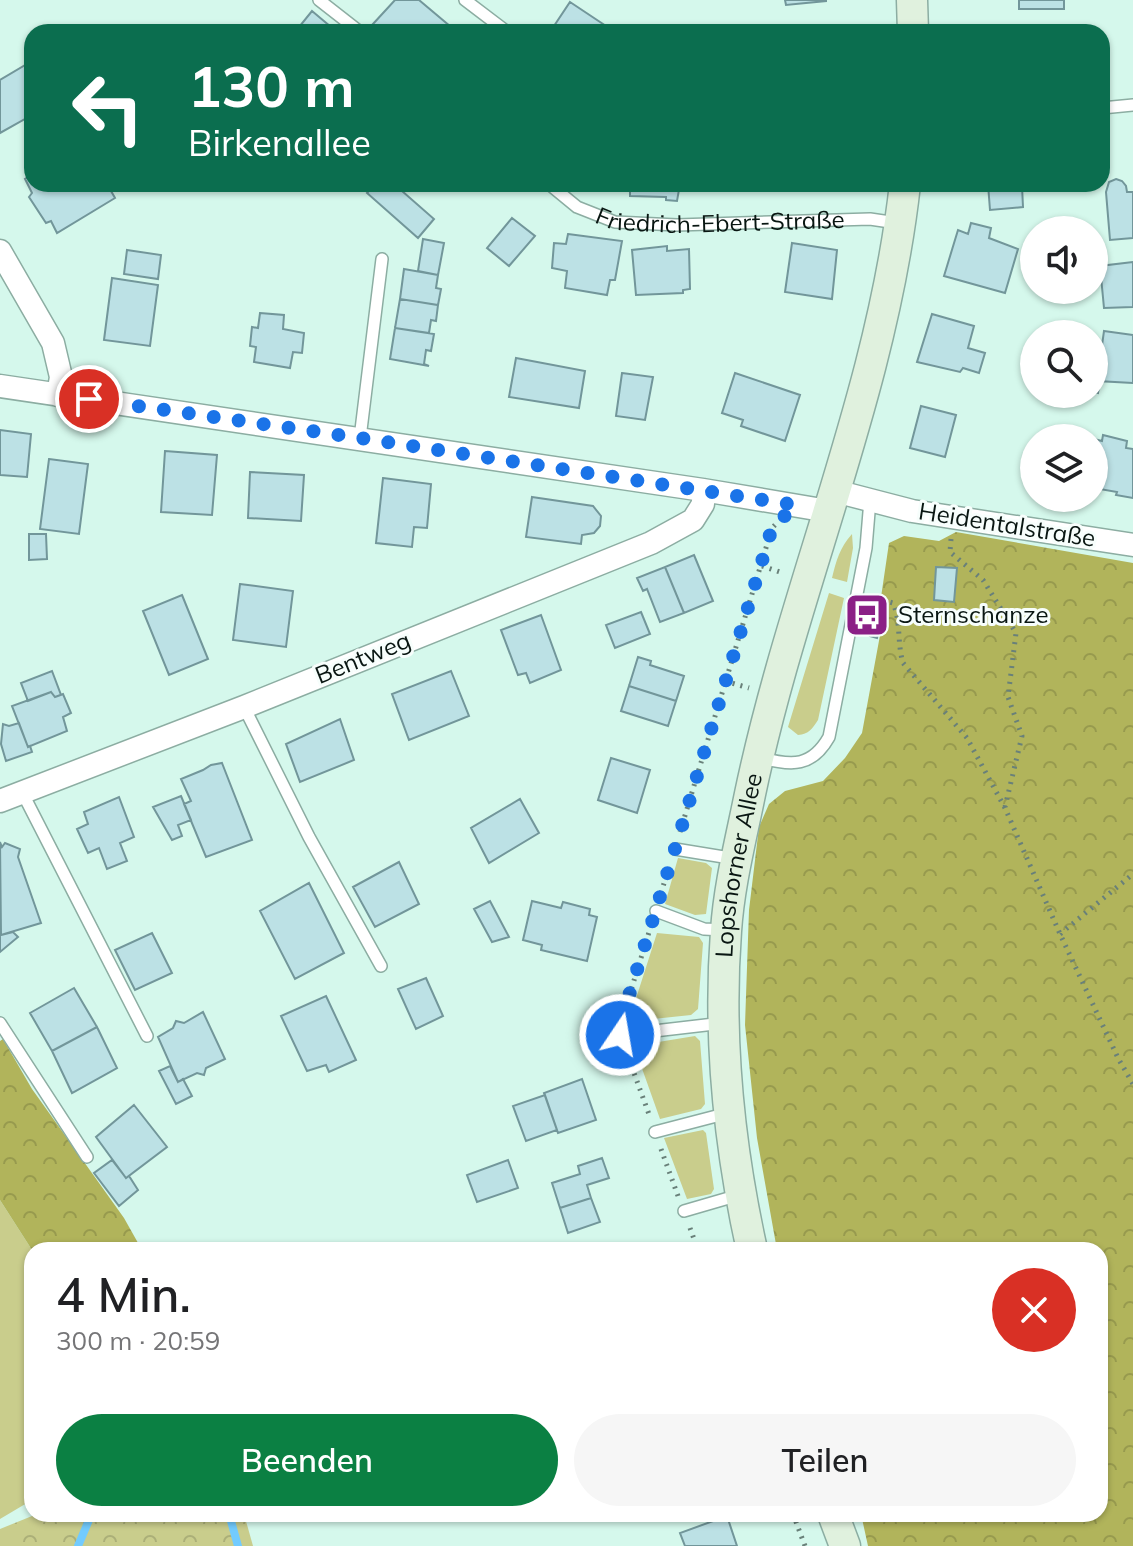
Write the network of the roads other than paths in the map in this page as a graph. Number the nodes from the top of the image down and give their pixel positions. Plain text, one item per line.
1 (319, 0) edge
2 (465, 0) edge
3 (912, 0) edge
4 (350, 24) edge
5 (496, 24) edge
6 (913, 24) edge
7 (1133, 105) edge
8 (1110, 107) edge
9 (559, 192) edge
10 (904, 192) edge
11 (901, 223) junction
12 (0, 251) edge
13 (382, 259) dead end
14 (0, 386) edge
15 (58, 395) junction
16 (360, 438) junction
17 (703, 490) junction
18 (870, 500) junction
19 (832, 501) junction
20 (1133, 545) edge
21 (244, 707) junction
22 (758, 756) junction
23 (22, 792) junction
24 (0, 801) edge
25 (675, 849) road end
26 (736, 859) junction
27 (656, 911) road end
28 (726, 930) junction
29 (381, 966) dead end
30 (0, 1023) edge
31 (724, 1023) junction
32 (620, 1035) road end
33 (147, 1036) dead end
34 (729, 1113) junction
35 (655, 1132) road end
36 (87, 1157) dead end
37 (740, 1195) junction
38 (684, 1211) road end
39 (750, 1242) edge
40 (836, 1522) edge
41 (844, 1546) edge

1 - 4 lane
2 - 5 lane
3 - 6 main road
7 - 8 lane
9 - 11 lane, Friedrich-Ebert-Straße
10 - 11 main road
11 - 19 main road
12 - 15 street
13 - 16 lane
14 - 15 street, Heidentalstraße
15 - 16 street, Heidentalstraße
16 - 17 street, Heidentalstraße
17 - 19 street, Heidentalstraße
17 - 21 street, Bentweg
18 - 19 street, Heidentalstraße
18 - 20 street, Heidentalstraße
18 - 22 lane
19 - 22 main road, Lopshorner Allee
21 - 23 street, Bentweg
21 - 29 lane
22 - 26 main road, Lopshorner Allee
23 - 24 street, Bentweg
23 - 33 lane
25 - 26 lane
26 - 28 main road, Lopshorner Allee
27 - 28 lane
28 - 31 main road, Lopshorner Allee
30 - 36 lane
31 - 32 lane
31 - 34 main road, Lopshorner Allee
34 - 35 lane
34 - 37 main road, Lopshorner Allee
37 - 38 lane
37 - 39 main road, Lopshorner Allee
40 - 41 main road

